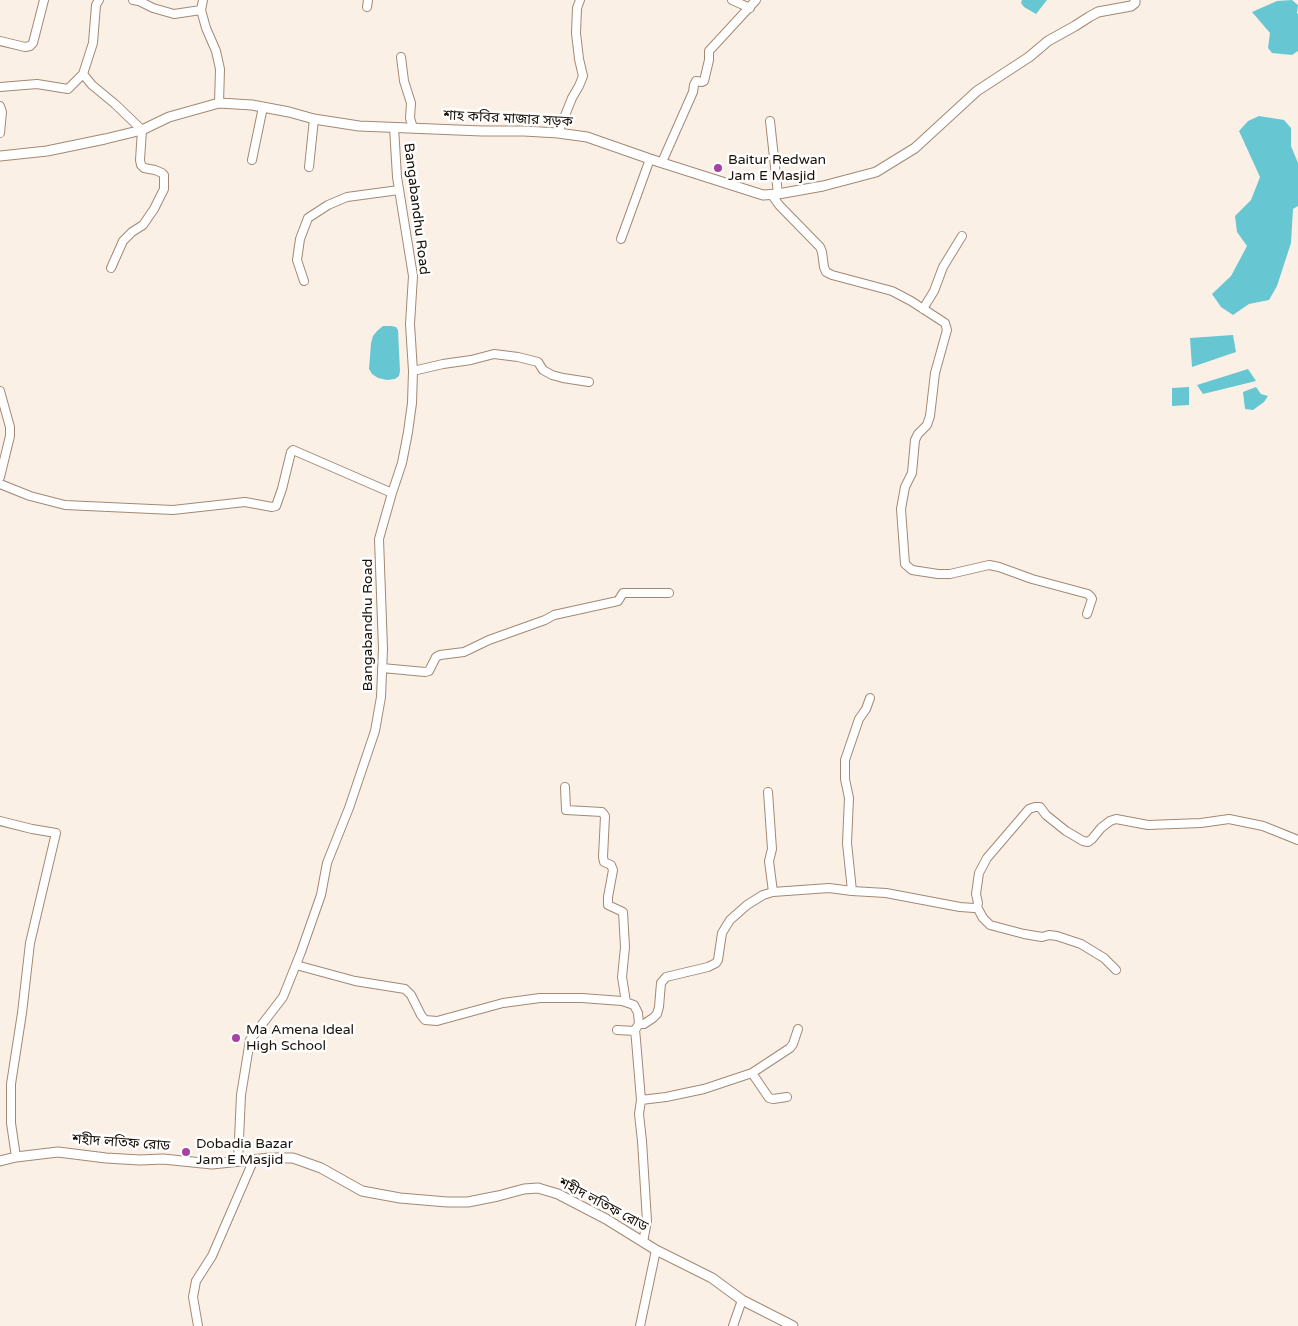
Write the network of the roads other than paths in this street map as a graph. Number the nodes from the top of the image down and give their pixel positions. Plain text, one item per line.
1 (44, 0) edge
2 (99, 0) edge
3 (132, 0) edge
4 (203, 0) edge
5 (580, 0) edge
6 (732, 0) edge
7 (756, 0) edge
8 (1135, 0) edge
9 (750, 8) junction
10 (201, 10) junction
11 (0, 41) edge
12 (401, 57) dead end
13 (83, 74) junction
14 (0, 87) edge
15 (218, 103) junction
16 (0, 106) edge
17 (262, 107) junction
18 (314, 120) junction
19 (770, 121) dead end
20 (394, 127) junction
21 (413, 128) junction
22 (142, 130) junction
23 (0, 133) edge
24 (558, 133) junction
25 (0, 156) edge
26 (650, 159) junction
27 (252, 160) dead end
28 (662, 162) junction
29 (309, 167) dead end
30 (399, 190) junction
31 (775, 194) junction
32 (962, 236) dead end
33 (621, 239) dead end
34 (111, 268) dead end
35 (304, 281) dead end
36 (923, 309) junction
37 (413, 371) junction
38 (589, 382) dead end
39 (0, 391) edge
40 (0, 478) edge
41 (0, 484) edge
42 (392, 493) junction
43 (669, 593) dead end
44 (1087, 614) dead end
45 (382, 668) junction
46 (870, 698) dead end
47 (566, 787) dead end
48 (768, 792) dead end
49 (0, 821) edge
50 (1298, 840) edge
51 (852, 891) junction
52 (773, 892) junction
53 (977, 906) junction
54 (296, 965) junction
55 (1116, 970) dead end
56 (626, 1002) junction
57 (637, 1027) junction
58 (798, 1029) dead end
59 (618, 1030) dead end
60 (752, 1073) junction
61 (788, 1097) dead end
62 (640, 1100) junction
63 (16, 1156) junction
64 (254, 1159) junction
65 (0, 1161) edge
66 (238, 1162) junction
67 (643, 1242) junction
68 (656, 1250) junction
69 (742, 1300) junction
70 (198, 1326) edge
71 (640, 1326) edge
72 (733, 1326) edge
73 (793, 1326) edge

1 - 11 street
2 - 13 street
3 - 10 street
4 - 10 street
5 - 24 street
6 - 9 street
7 - 9 street
8 - 31 street, শাহ কবির মাজার সড়ক
9 - 28 street
10 - 15 street
12 - 21 street
13 - 14 street
13 - 22 street
15 - 17 street, শাহ কবির মাজার সড়ক
15 - 22 street, শাহ কবির মাজার সড়ক
16 - 23 street
17 - 18 street, শাহ কবির মাজার সড়ক
17 - 27 street
18 - 20 street, শাহ কবির মাজার সড়ক
18 - 29 street
19 - 31 street
20 - 21 street, শাহ কবির মাজার সড়ক
20 - 30 street, Bangabandhu Road
21 - 24 street, শাহ কবির মাজার সড়ক
22 - 25 street, শাহ কবির মাজার সড়ক
22 - 34 street
24 - 26 street, শাহ কবির মাজার সড়ক
26 - 28 street, শাহ কবির মাজার সড়ক
26 - 33 street
28 - 31 street, শাহ কবির মাজার সড়ক
30 - 35 street
30 - 37 street, Bangabandhu Road
31 - 36 street
32 - 36 street
36 - 44 street
37 - 38 street
37 - 42 street, Bangabandhu Road
39 - 40 street
41 - 42 street
42 - 45 street, Bangabandhu Road
43 - 45 street
45 - 54 street, Bangabandhu Road
46 - 51 street
47 - 56 street
48 - 52 street
49 - 63 street
50 - 53 street
51 - 52 street
51 - 53 street
52 - 57 street
53 - 55 street
54 - 56 street
54 - 66 street, Bangabandhu Road
56 - 57 street
57 - 59 street
57 - 62 street
58 - 60 street
60 - 61 street
60 - 62 street
62 - 67 street
63 - 65 street, শহীদ লতিফ রোড
63 - 66 street, শহীদ লতিফ রোড
64 - 66 street, শহীদ লতিফ রোড
64 - 67 street, শহীদ লতিফ রোড
64 - 70 street
67 - 68 street, শহীদ লতিফ রোড
68 - 69 street, শহীদ লতিফ রোড
68 - 71 street
69 - 72 street
69 - 73 street, শহীদ লতিফ রোড

